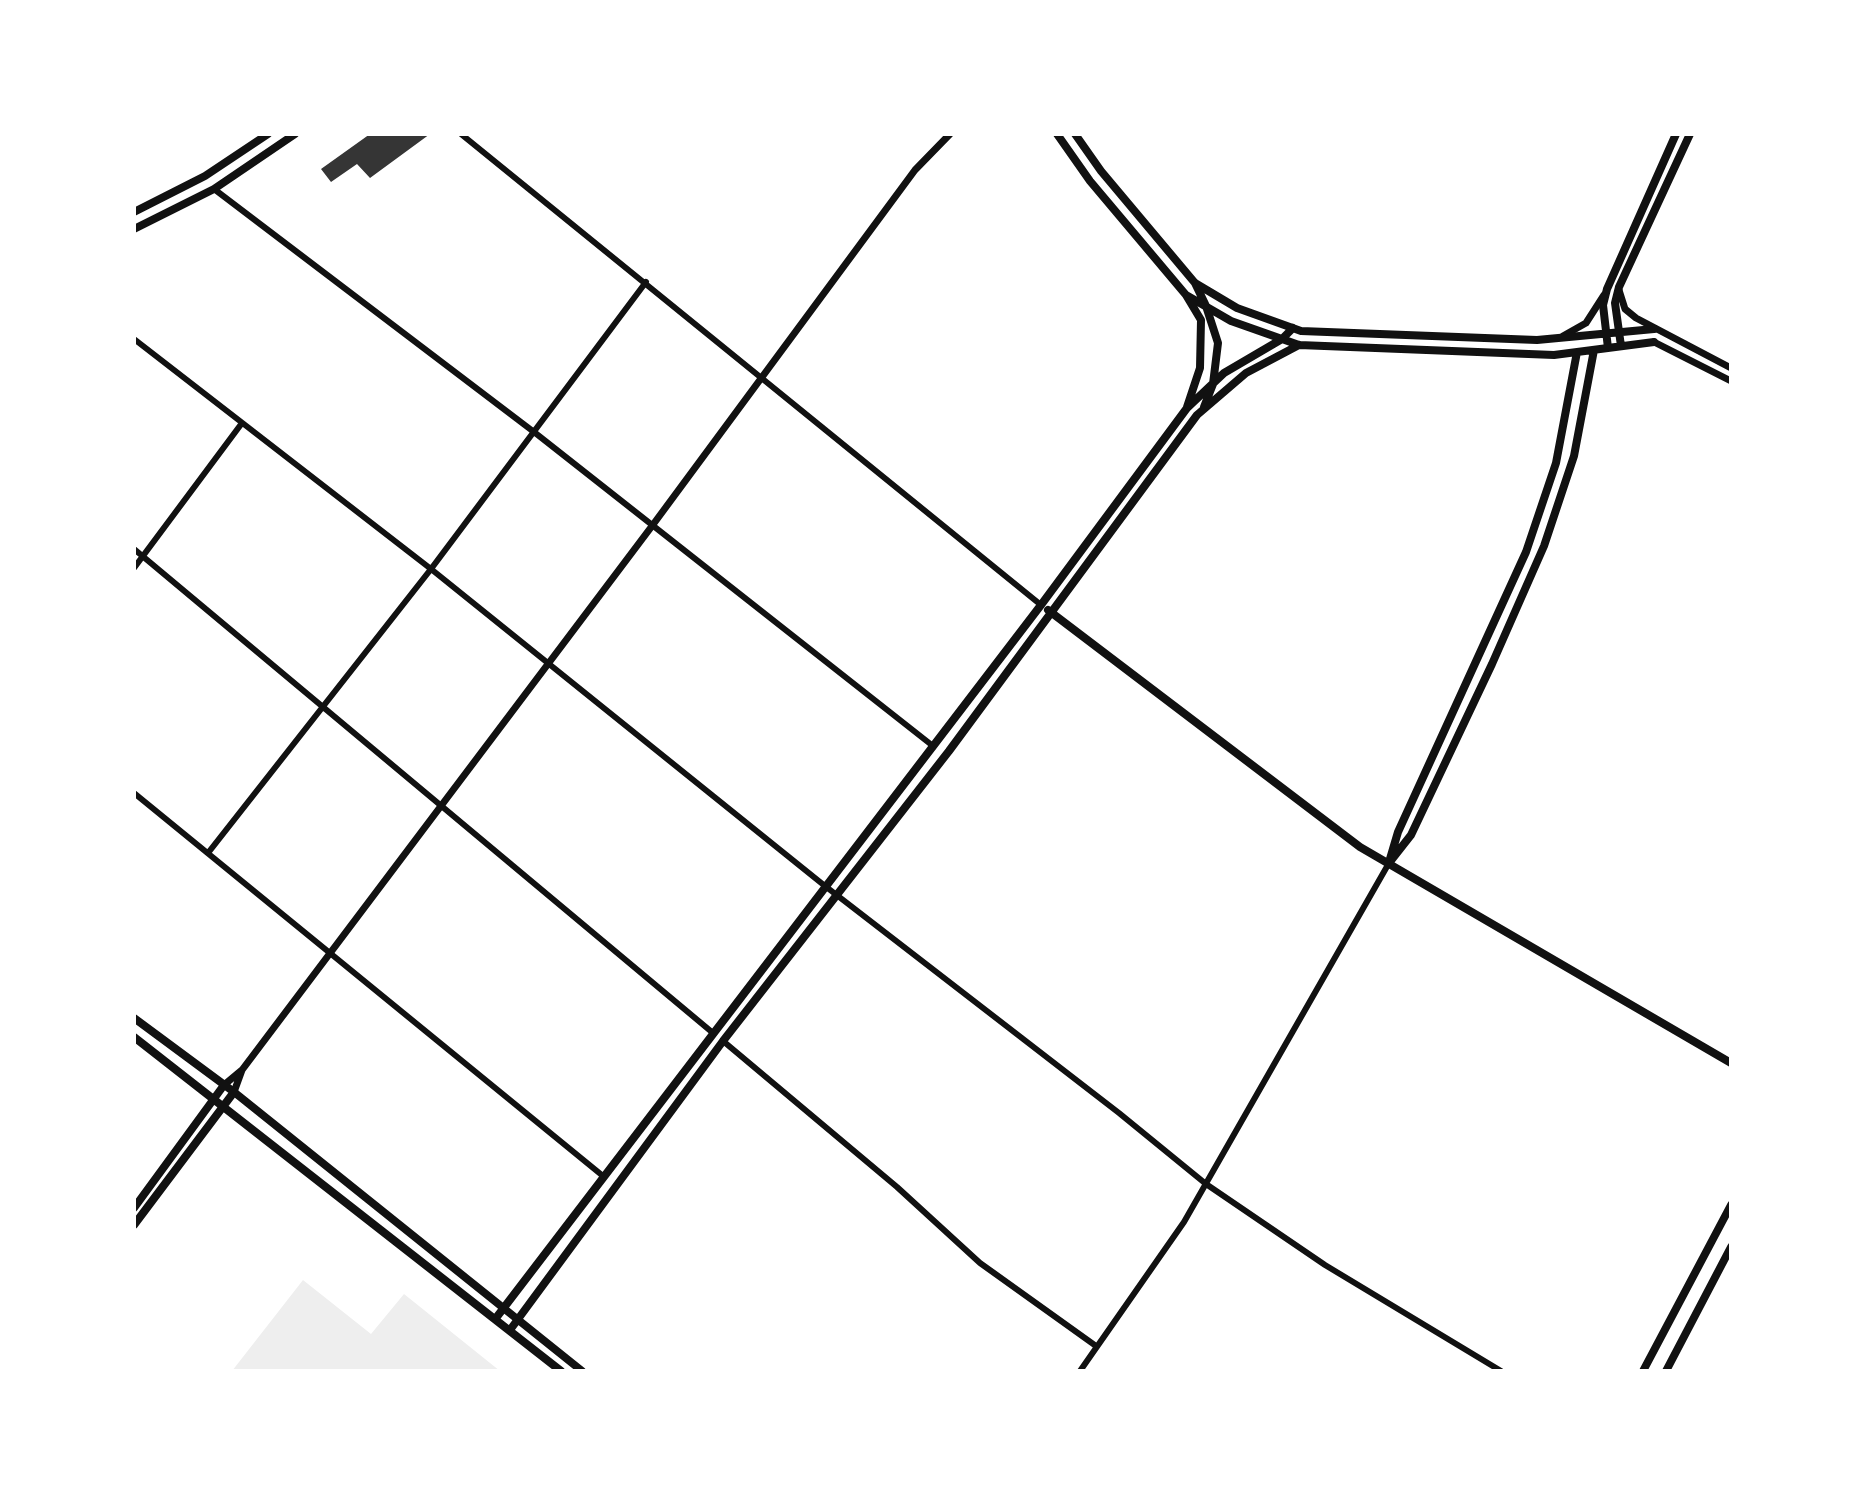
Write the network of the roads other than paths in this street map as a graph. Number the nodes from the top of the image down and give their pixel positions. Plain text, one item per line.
1 (268, 134) edge
2 (295, 134) edge
3 (461, 134) edge
4 (950, 134) edge
5 (1057, 134) edge
6 (1075, 134) edge
7 (1676, 134) edge
8 (1690, 134) edge
9 (214, 189) junction
10 (134, 212) edge
11 (134, 229) edge
12 (646, 282) junction
13 (1195, 283) junction
14 (1619, 287) junction
15 (1607, 289) junction
16 (1186, 295) junction
17 (1206, 306) junction
18 (1293, 328) junction
19 (1654, 329) junction
20 (1618, 333) junction
21 (1605, 334) junction
22 (134, 339) edge
23 (1282, 339) junction
24 (1554, 340) junction
25 (1654, 342) joint
26 (1299, 345) junction
27 (1621, 346) junction
28 (1608, 348) junction
29 (1594, 350) junction
30 (1577, 352) junction
31 (1731, 368) edge
32 (760, 377) junction
33 (1731, 381) edge
34 (1213, 384) junction
35 (1204, 407) junction
36 (1187, 408) junction
37 (242, 423) junction
38 (534, 432) junction
39 (652, 526) junction
40 (134, 549) edge
41 (143, 556) junction
42 (134, 568) edge
43 (431, 569) junction
44 (1041, 605) junction
45 (1050, 611) junction
46 (547, 663) junction
47 (322, 706) junction
48 (933, 746) junction
49 (134, 793) edge
50 (440, 805) junction
51 (208, 853) junction
52 (1389, 863) junction
53 (825, 886) junction
54 (836, 894) junction
55 (330, 953) junction
56 (134, 1018) edge
57 (713, 1033) junction
58 (134, 1037) edge
59 (723, 1041) junction
60 (1731, 1063) edge
61 (242, 1070) junction
62 (224, 1085) junction
63 (234, 1092) junction
64 (214, 1099) junction
65 (222, 1105) junction
66 (603, 1176) junction
67 (1206, 1184) junction
68 (1731, 1205) edge
69 (134, 1208) edge
70 (134, 1225) edge
71 (1731, 1247) edge
72 (504, 1308) junction
73 (496, 1318) junction
74 (518, 1320) junction
75 (510, 1330) junction
76 (1096, 1346) junction
77 (561, 1371) edge
78 (582, 1371) edge
79 (1080, 1371) edge
80 (1501, 1371) edge
81 (1643, 1371) edge
82 (1666, 1371) edge

1 - 10 main road
2 - 9 main road
3 - 12 street
4 - 32 street
5 - 16 main road
6 - 13 main road
7 - 15 main road
8 - 14 main road
9 - 11 main road
9 - 38 street
12 - 32 street
12 - 38 street
13 - 17 main road
13 - 18 main road
14 - 19 street
14 - 20 main road
15 - 21 main road
15 - 24 street
16 - 17 main road
16 - 36 main road
17 - 23 main road
17 - 34 main road
18 - 23 main road
18 - 24 main road
19 - 20 main road
19 - 31 street
20 - 21 main road
20 - 27 main road
21 - 24 main road
21 - 28 main road
22 - 37 street
23 - 26 main road
23 - 34 main road
25 - 27 main road
25 - 33 street
26 - 30 main road
26 - 35 main road
27 - 28 main road
28 - 29 main road
29 - 30 main road
29 - 52 main road
30 - 52 main road
32 - 39 street
32 - 44 street
34 - 35 main road
34 - 36 main road
35 - 45 main road
36 - 44 main road
37 - 41 street
37 - 43 street
38 - 39 street
38 - 43 street
39 - 46 street
39 - 48 street
40 - 41 street
41 - 42 street
41 - 47 street
43 - 46 street
43 - 47 street
44 - 45 main road
44 - 48 main road
45 - 52 main road
45 - 54 main road
46 - 50 street
46 - 53 street
47 - 50 street
47 - 51 street
48 - 53 main road
49 - 51 street
50 - 55 street
50 - 57 street
51 - 55 street
52 - 60 main road
52 - 67 street
53 - 54 street
53 - 57 main road
54 - 59 main road
54 - 67 street
55 - 61 street
55 - 66 street
56 - 62 main road
57 - 66 main road
58 - 64 main road
59 - 74 main road
59 - 76 street
61 - 62 street
61 - 63 street
62 - 63 main road
62 - 64 main road
63 - 65 main road
63 - 72 main road
64 - 65 main road
64 - 69 main road
65 - 70 main road
65 - 73 main road
66 - 72 main road
67 - 76 street
67 - 80 street
68 - 81 main road
71 - 82 main road
72 - 73 main road
72 - 74 main road
73 - 75 main road
74 - 75 main road
74 - 78 main road
75 - 77 main road
76 - 79 street

